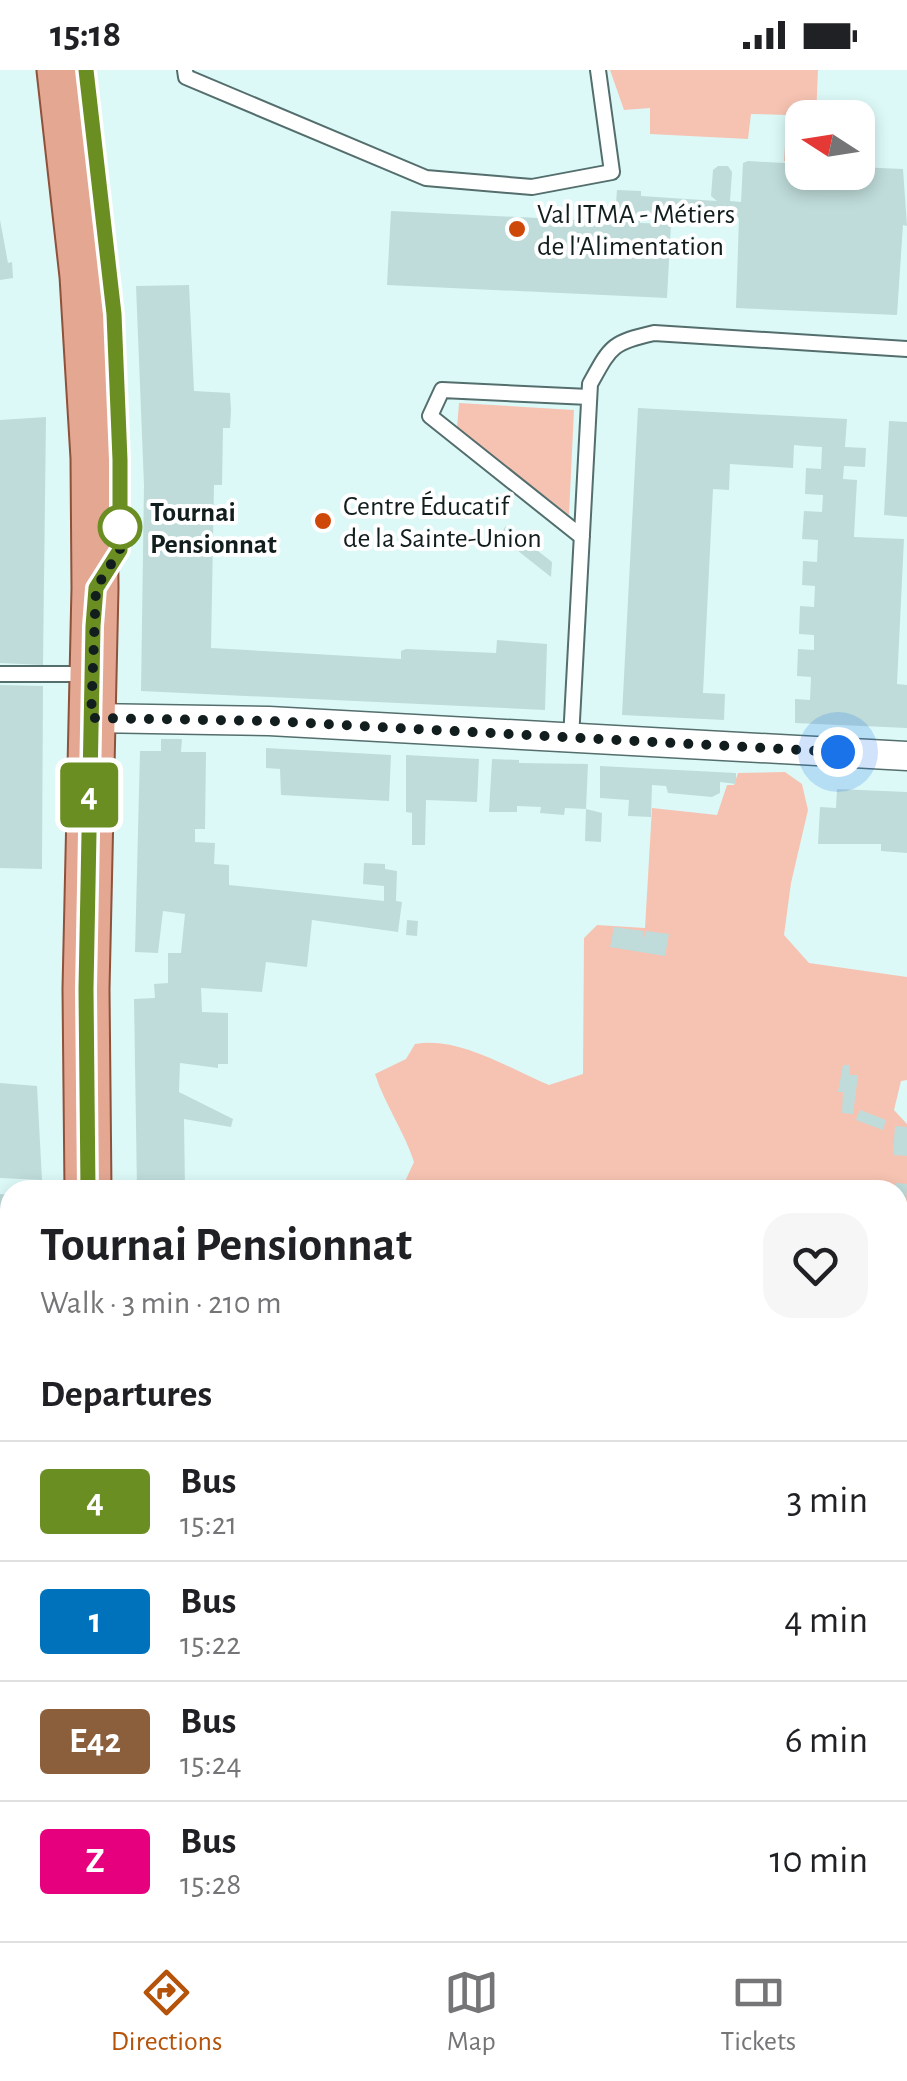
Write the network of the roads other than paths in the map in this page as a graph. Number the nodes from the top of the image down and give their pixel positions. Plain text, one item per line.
1 (60, 70) edge
2 (86, 70) edge
3 (185, 70) edge
4 (598, 70) edge
5 (907, 349) edge
6 (590, 398) junction
7 (582, 537) junction
8 (96, 588) junction
9 (0, 674) edge
10 (91, 696) junction
11 (572, 740) junction
12 (907, 756) edge
13 (88, 1180) edge

1 - 8 main road
2 - 8 lane
3 - 4 lane
5 - 6 lane
6 - 7 lane
6 - 7 lane
7 - 11 lane
8 - 10 main road
9 - 10 lane
10 - 11 street
10 - 13 main road
11 - 12 street

